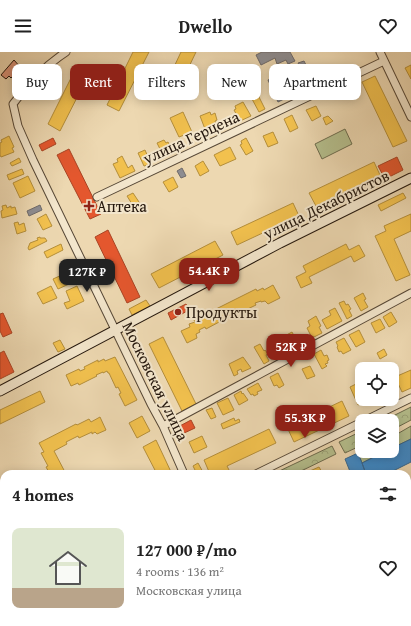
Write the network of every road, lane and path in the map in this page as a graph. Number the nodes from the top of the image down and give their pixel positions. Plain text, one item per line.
1 (66, 52) edge
2 (380, 52) edge
3 (384, 61) junction
4 (411, 117) edge
5 (411, 178) edge
6 (97, 197) dead end
7 (411, 293) edge
8 (116, 330) junction
9 (0, 391) edge
10 (411, 398) edge
11 (379, 414) edge
12 (163, 426) junction
13 (355, 426) edge
14 (182, 470) edge
15 (264, 470) edge

1 - 8 street, Московская улица
2 - 3 street
3 - 4 street
3 - 6 street, улица Герцена
5 - 8 street, улица Декабристов
7 - 12 street
8 - 9 street, улица Декабристов
8 - 12 street, Московская улица
10 - 11 street
12 - 14 street, Московская улица
13 - 15 street

